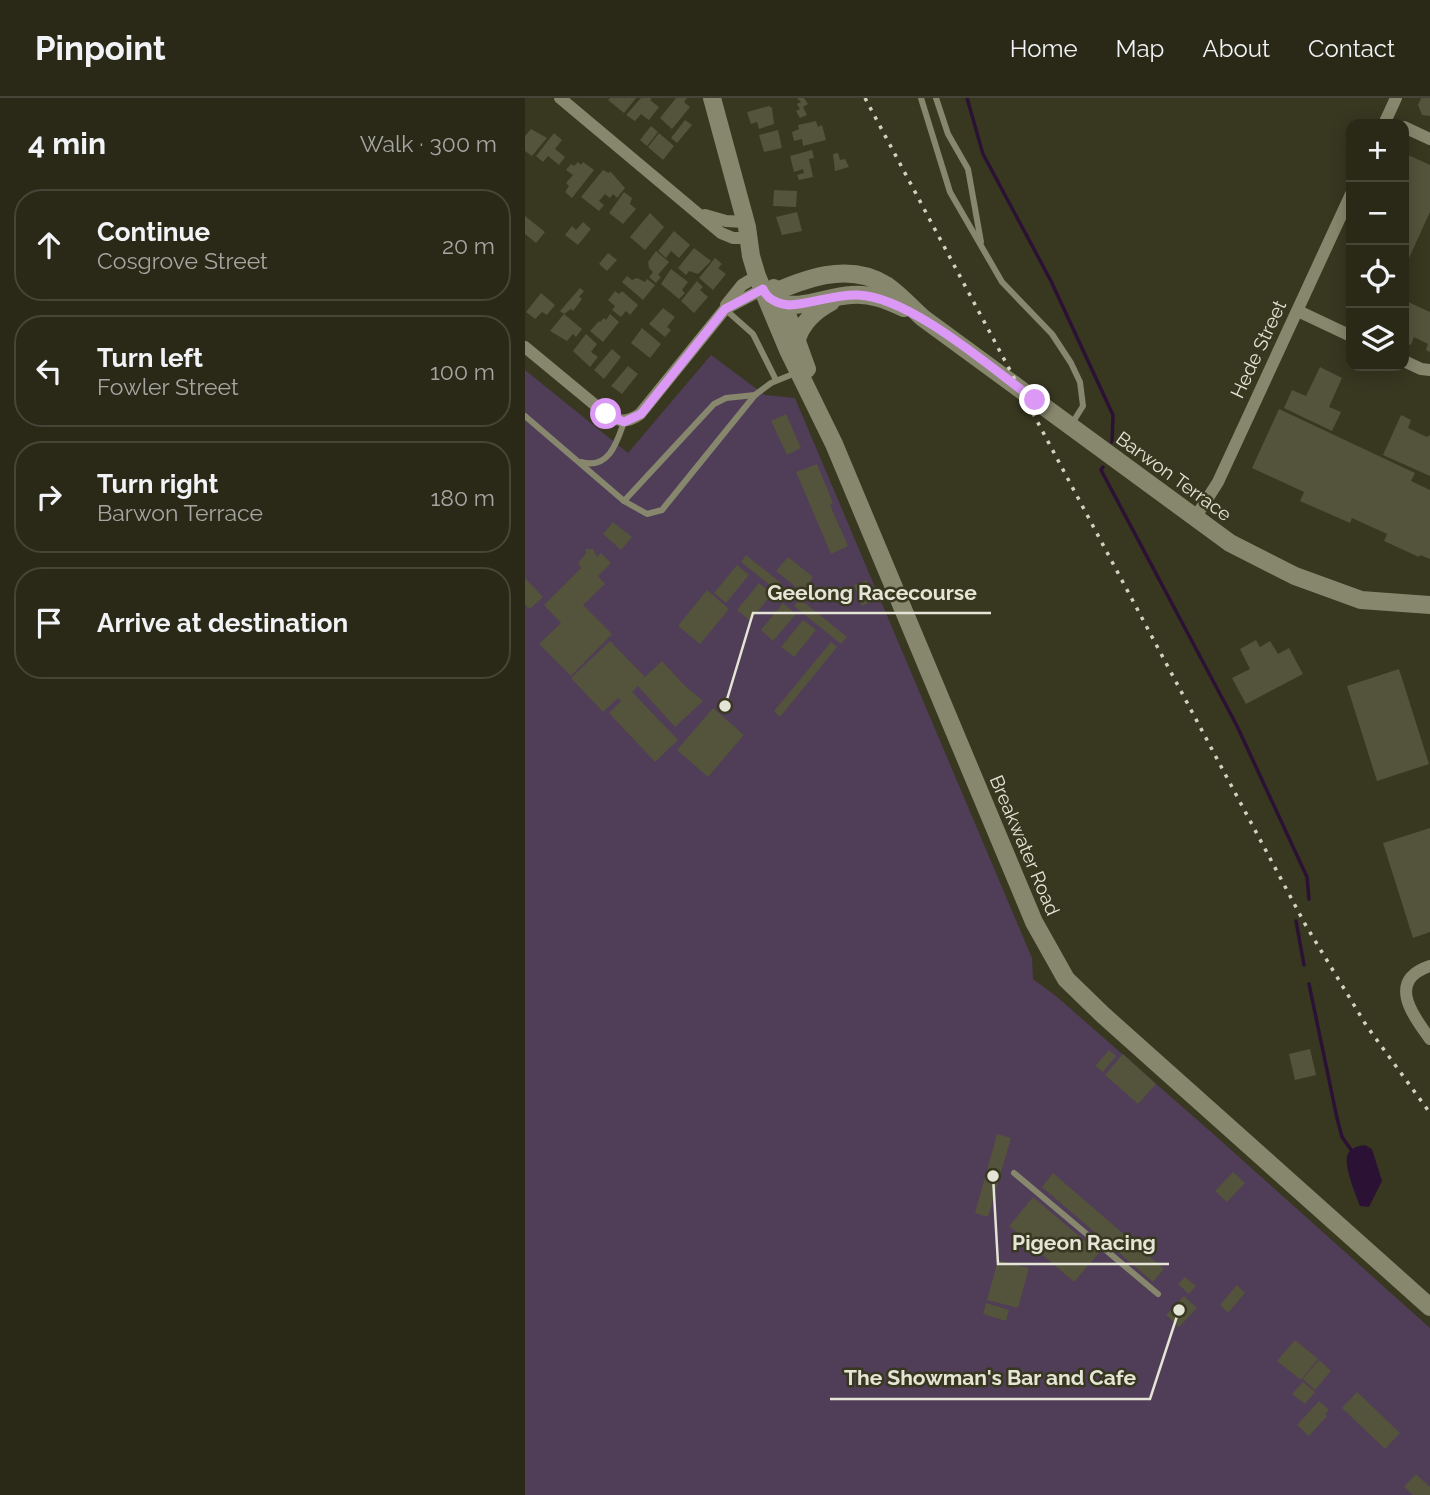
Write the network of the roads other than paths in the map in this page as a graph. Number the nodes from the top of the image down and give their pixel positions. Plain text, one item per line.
1 (560, 98) edge
2 (712, 98) edge
3 (921, 98) edge
4 (936, 98) edge
5 (1396, 98) edge
6 (1390, 119) edge
7 (1409, 129) edge
8 (1430, 139) edge
9 (1346, 205) edge
10 (748, 231) junction
11 (981, 246) junction
12 (769, 289) junction
13 (855, 294) junction
14 (725, 309) junction
15 (1298, 311) junction
16 (923, 318) junction
17 (1346, 334) edge
18 (797, 339) junction
19 (525, 347) edge
20 (1409, 363) edge
21 (803, 370) junction
22 (1430, 370) edge
23 (776, 380) junction
24 (755, 395) junction
25 (525, 416) edge
26 (624, 422) junction
27 (1070, 427) junction
28 (580, 462) junction
29 (624, 501) junction
30 (1195, 518) junction
31 (1430, 605) edge
32 (1430, 966) edge
33 (1430, 1039) edge
34 (1014, 1172) dead end
35 (1158, 1294) dead end
36 (1430, 1307) edge

1 - 10 street
2 - 10 street
3 - 11 lane
4 - 11 lane
5 - 6 street
7 - 8 street
9 - 15 street, Hede Street
10 - 12 street
11 - 27 lane
12 - 13 street, Barwon Terrace
12 - 14 street
12 - 16 street, Barwon Terrace
12 - 18 street
12 - 21 street
13 - 16 street, Barwon Terrace
13 - 18 street
14 - 23 lane
14 - 26 street
15 - 17 street
15 - 30 street, Hede Street
16 - 27 street, Barwon Terrace
18 - 21 street
19 - 26 street
20 - 22 street
21 - 23 lane
21 - 36 street, Breakwater Road
23 - 24 lane
24 - 29 lane
24 - 29 lane
25 - 28 lane
26 - 28 lane
27 - 30 street, Barwon Terrace
28 - 29 lane
30 - 31 street, Barwon Terrace
32 - 33 street
34 - 35 lane

